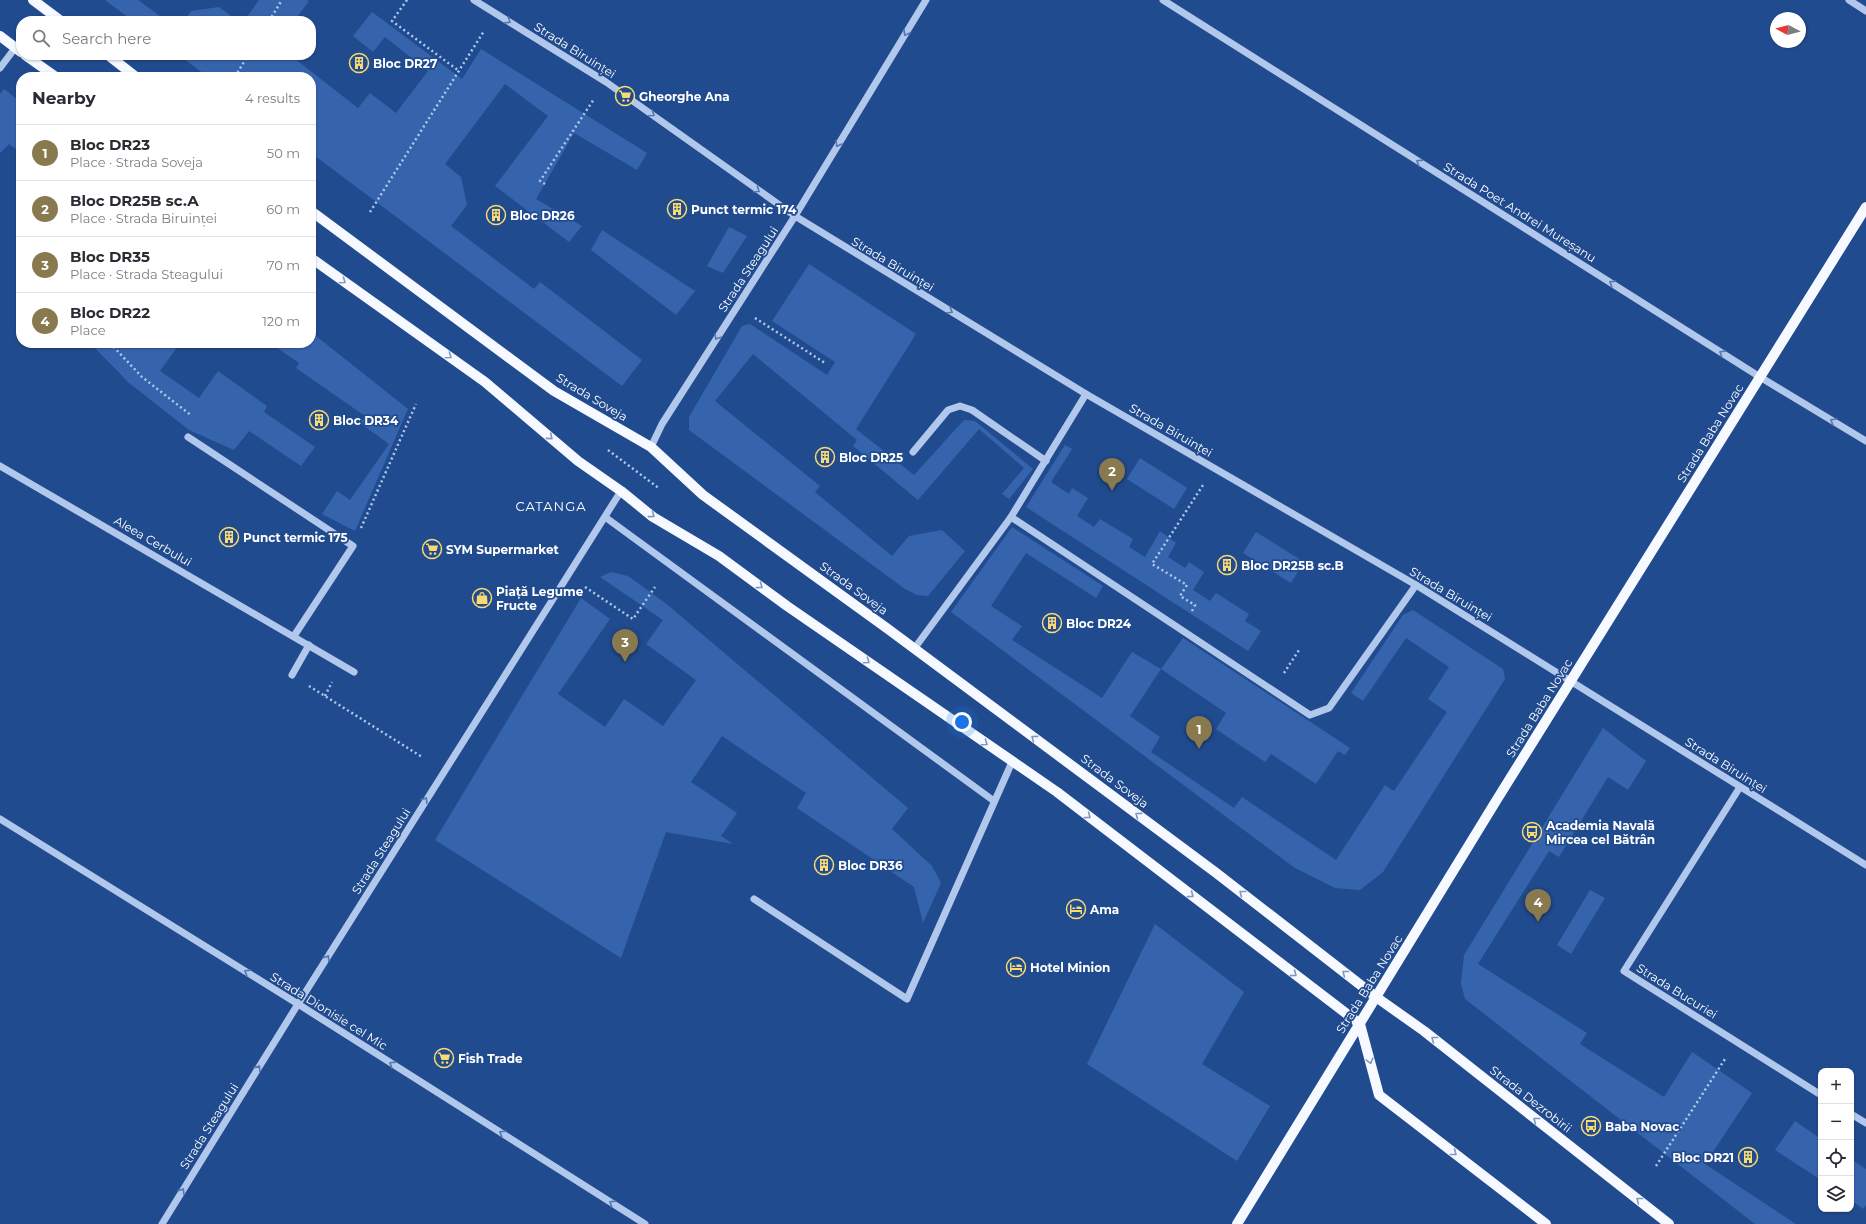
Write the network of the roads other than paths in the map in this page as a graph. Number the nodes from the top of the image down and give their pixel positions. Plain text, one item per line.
1 (33, 0) edge
2 (474, 0) edge
3 (926, 0) edge
4 (1163, 0) edge
5 (1849, 0) edge
6 (1866, 11) edge
7 (54, 16) edge
8 (0, 36) edge
9 (16, 48) edge
10 (16, 52) edge
11 (32, 60) edge
12 (114, 60) edge
13 (0, 68) edge
14 (49, 72) edge
15 (130, 72) edge
16 (1866, 207) edge
17 (316, 215) edge
18 (795, 216) junction
19 (316, 262) edge
20 (1760, 377) junction
21 (1086, 394) junction
22 (188, 437) dead end
23 (1866, 441) edge
24 (651, 447) junction
25 (913, 452) dead end
26 (1046, 461) junction
27 (0, 466) edge
28 (622, 491) junction
29 (605, 516) junction
30 (1011, 517) junction
31 (1416, 585) junction
32 (294, 636) junction
33 (309, 645) junction
34 (914, 648) junction
35 (354, 672) dead end
36 (292, 675) road end
37 (1571, 681) junction
38 (1012, 762) junction
39 (1740, 787) junction
40 (994, 801) junction
41 (0, 819) edge
42 (1866, 865) edge
43 (754, 900) dead end
44 (1376, 997) junction
45 (298, 1004) junction
46 (1360, 1024) junction
47 (1818, 1093) edge
48 (1854, 1116) edge
49 (1866, 1123) edge
50 (162, 1224) edge
51 (645, 1224) edge
52 (1237, 1224) edge
53 (1546, 1224) edge
54 (1669, 1224) edge

1 - 7 main road
2 -> 18 street, Strada Biruinței
3 -> 18 street, Strada Steagului
20 -> 4 street, Strada Poet Andrei Mureșanu
5 - 6 street
8 - 9 main road
10 - 13 street
11 - 14 main road
12 - 15 main road
16 - 20 main road, Strada Baba Novac
17 - 24 main road, Strada Soveja
18 -> 21 street, Strada Biruinței
18 -> 24 street, Strada Steagului
19 -> 28 main road
23 -> 20 street, Strada Poet Andrei Mureșanu
20 - 37 main road, Strada Baba Novac
21 - 26 street
21 - 31 street, Strada Biruinței
22 - 32 street
24 - 34 main road, Strada Soveja
25 - 26 street
26 - 30 street
27 - 32 street, Aleea Cerbului
28 - 29 street, Strada Steagului
28 -> 38 main road
29 - 40 street
45 -> 29 street, Strada Steagului
30 - 31 street
30 - 34 street
31 - 37 street, Strada Biruinței
32 - 33 street, Aleea Cerbului
33 - 35 street, Aleea Cerbului
33 - 36 street
44 -> 34 main road, Strada Soveja
37 - 39 street, Strada Biruinței
37 - 44 main road, Strada Baba Novac
38 - 40 street
38 -> 46 main road
39 - 42 street, Strada Biruinței
39 - 47 street, Strada Bucuriei
40 - 43 street
45 -> 41 street, Strada Dionisie cel Mic
44 - 46 main road, Strada Baba Novac
54 -> 44 main road, Strada Dezrobirii
50 -> 45 street, Strada Steagului
51 -> 45 street, Strada Dionisie cel Mic
46 - 52 main road, Strada Baba Novac
46 -> 53 main road
48 - 49 street

